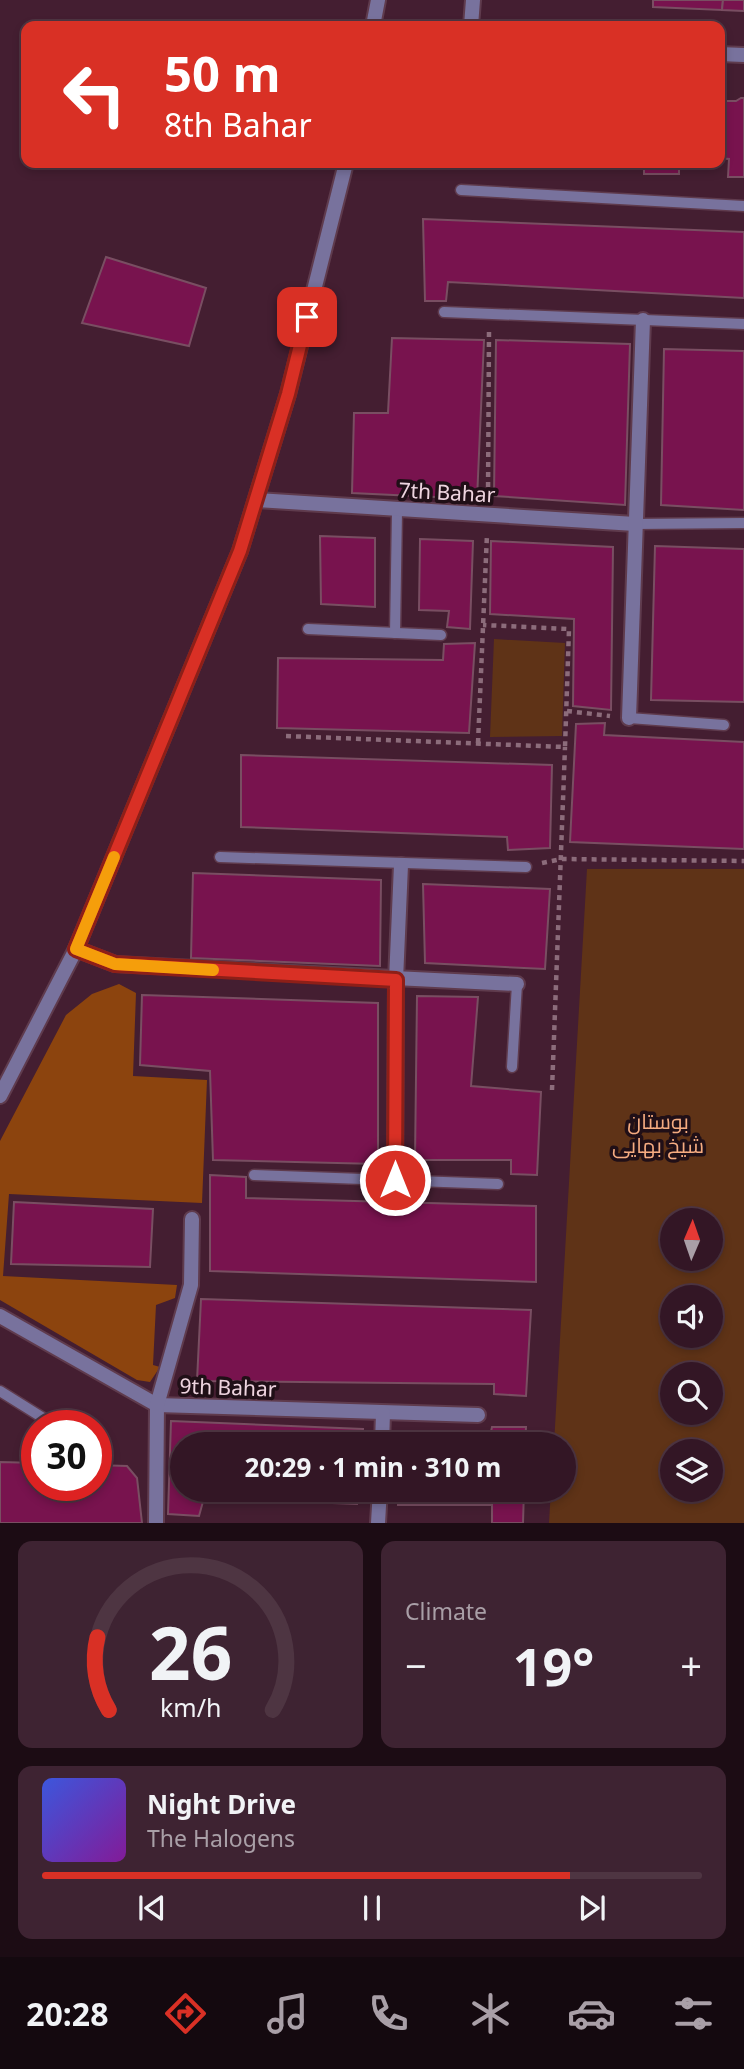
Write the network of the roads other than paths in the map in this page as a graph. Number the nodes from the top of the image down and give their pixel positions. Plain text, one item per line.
1 (378, 0) edge
2 (473, 0) edge
3 (374, 21) edge
4 (471, 21) edge
5 (725, 54) edge
6 (744, 55) edge
7 (345, 168) edge
8 (461, 190) dead end
9 (744, 206) edge
10 (444, 312) dead end
11 (643, 320) junction
12 (744, 324) edge
13 (257, 500) junction
14 (397, 511) junction
15 (744, 523) edge
16 (635, 524) junction
17 (308, 629) dead end
18 (395, 633) junction
19 (441, 635) dead end
20 (629, 718) joint
21 (724, 725) dead end
22 (220, 856) dead end
23 (401, 864) junction
24 (526, 867) dead end
25 (76, 949) junction
26 (396, 980) junction
27 (517, 984) joint
28 (512, 1067) dead end
29 (0, 1096) edge
30 (254, 1175) dead end
31 (395, 1180) junction
32 (498, 1184) dead end
33 (192, 1219) dead end
34 (0, 1316) edge
35 (0, 1391) edge
36 (157, 1405) junction
37 (30, 1410) edge
38 (383, 1413) junction
39 (478, 1415) dead end
40 (382, 1432) edge
41 (379, 1502) edge
42 (156, 1523) edge
43 (378, 1523) edge

1 - 3 street
2 - 4 street
5 - 6 street
7 - 13 street
8 - 9 lane
10 - 11 lane
11 - 12 lane
11 - 16 street
13 - 14 street, 7th Bahar
13 - 25 street
14 - 16 street, 7th Bahar
14 - 18 lane
15 - 16 lane
16 - 20 street
17 - 18 lane
18 - 19 lane
20 - 21 lane
22 - 23 lane
23 - 24 lane
23 - 26 street
25 - 26 street
25 - 29 street
26 - 27 street
26 - 31 street
27 - 28 lane
30 - 31 lane
31 - 32 lane
33 - 36 street
34 - 36 street, 9th Bahar
35 - 37 lane
36 - 38 street, 9th Bahar
36 - 42 street
38 - 39 street, 9th Bahar
38 - 40 street
41 - 43 street

